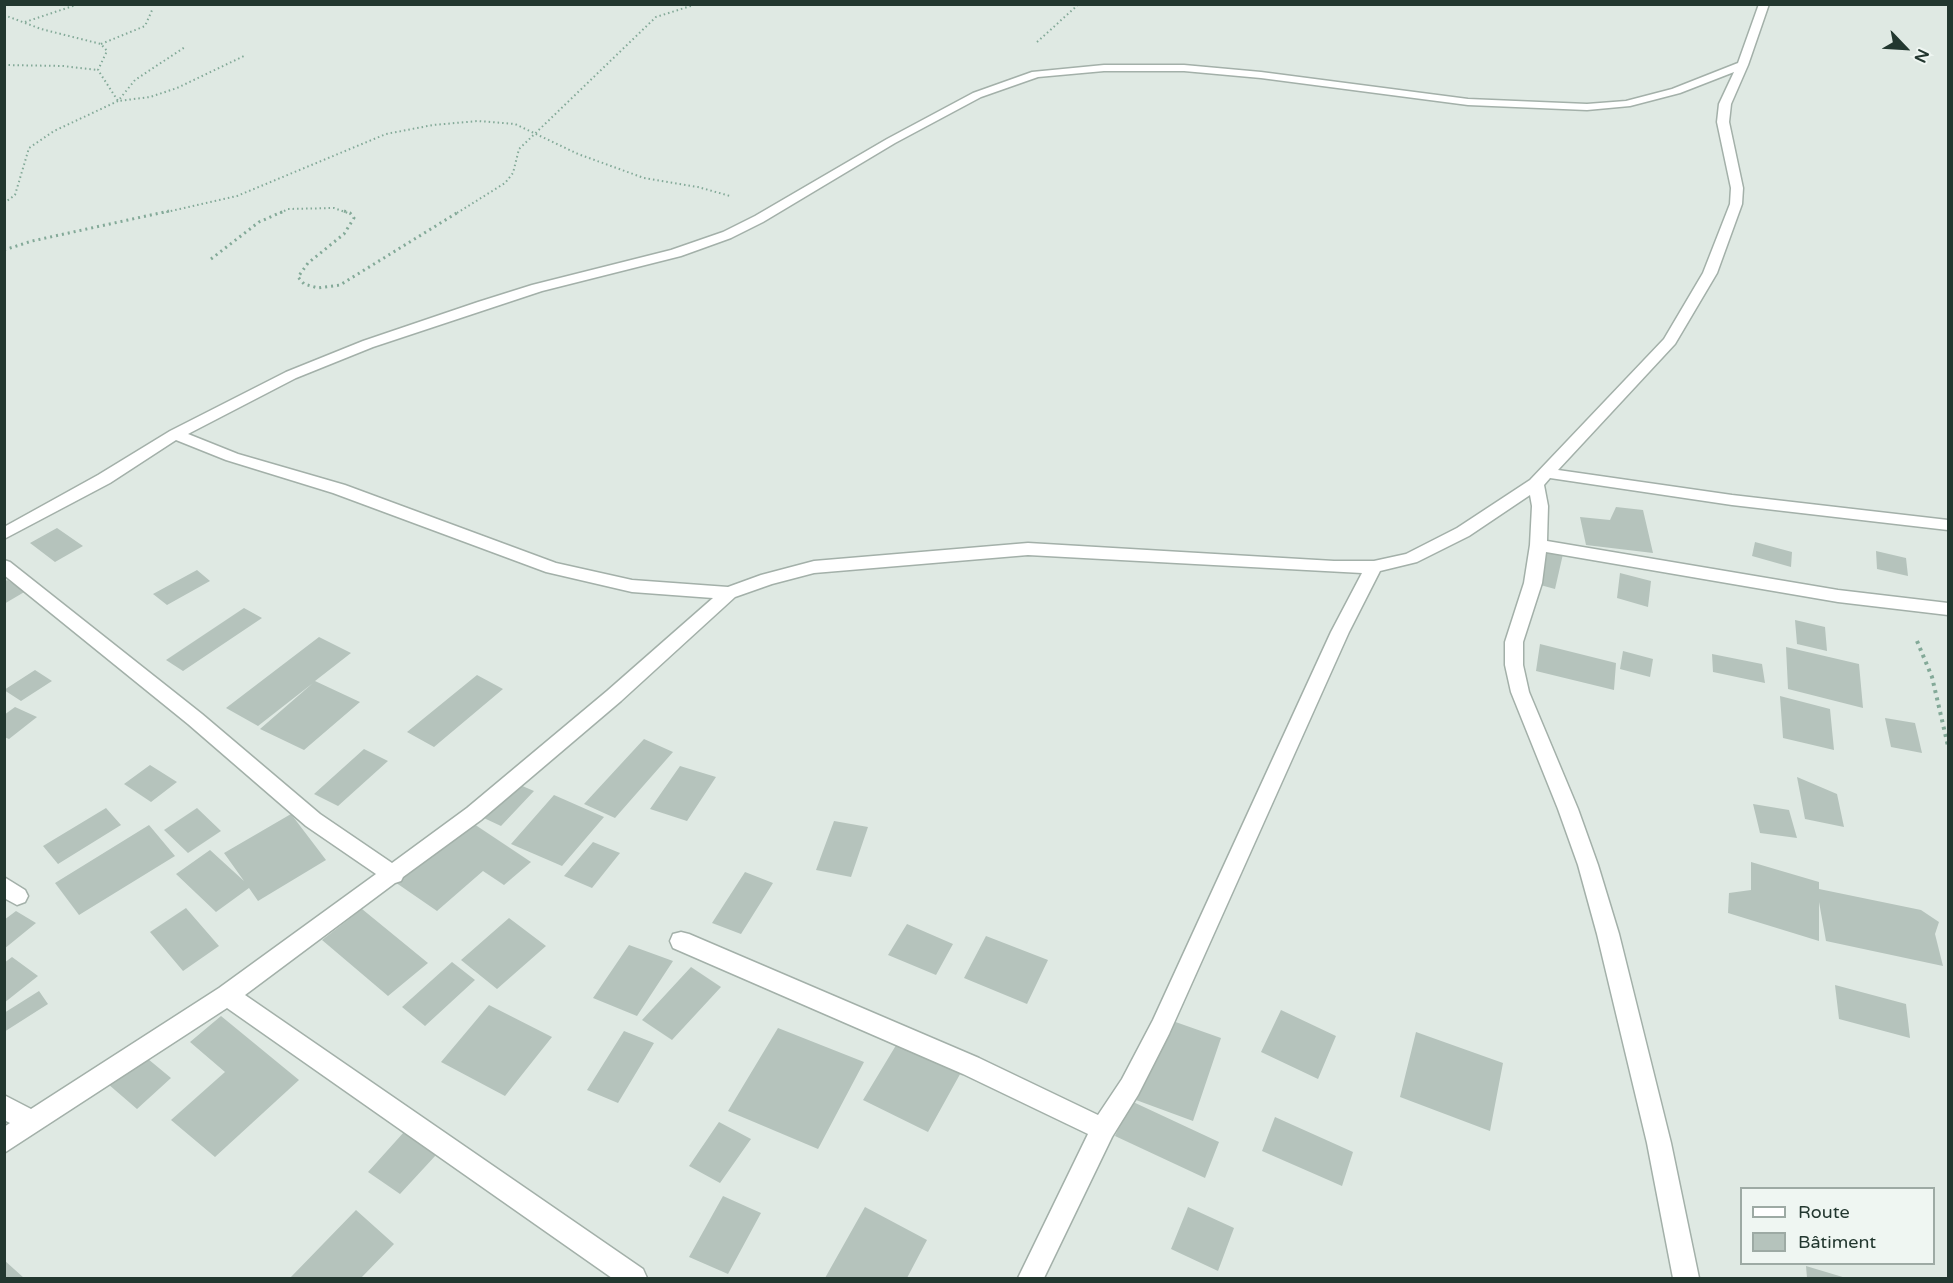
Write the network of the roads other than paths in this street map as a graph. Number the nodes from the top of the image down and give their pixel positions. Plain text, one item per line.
1 (1764, 4) edge
2 (1743, 65) junction
3 (175, 434) junction
4 (1541, 479) junction
5 (1948, 525) edge
6 (4, 534) edge
7 (1538, 545) junction
8 (4, 566) edge
9 (1374, 567) junction
10 (729, 594) junction
11 (1948, 609) edge
12 (394, 875) junction
13 (681, 941) dead end
14 (227, 994) junction
15 (4, 1106) edge
16 (30, 1122) junction
17 (1103, 1129) junction
18 (4, 1141) edge
19 (634, 1278) edge
20 (1031, 1278) edge
21 (1686, 1278) edge

1 - 2 street
2 - 3 street
2 - 4 street
3 - 6 street
3 - 10 street
4 - 5 street
4 - 7 street
4 - 9 street
7 - 11 street
7 - 21 street
8 - 12 street
9 - 10 street
9 - 17 street
10 - 12 street
12 - 14 street
13 - 17 street
14 - 16 street
14 - 19 street
15 - 16 street
16 - 18 street
17 - 20 street

